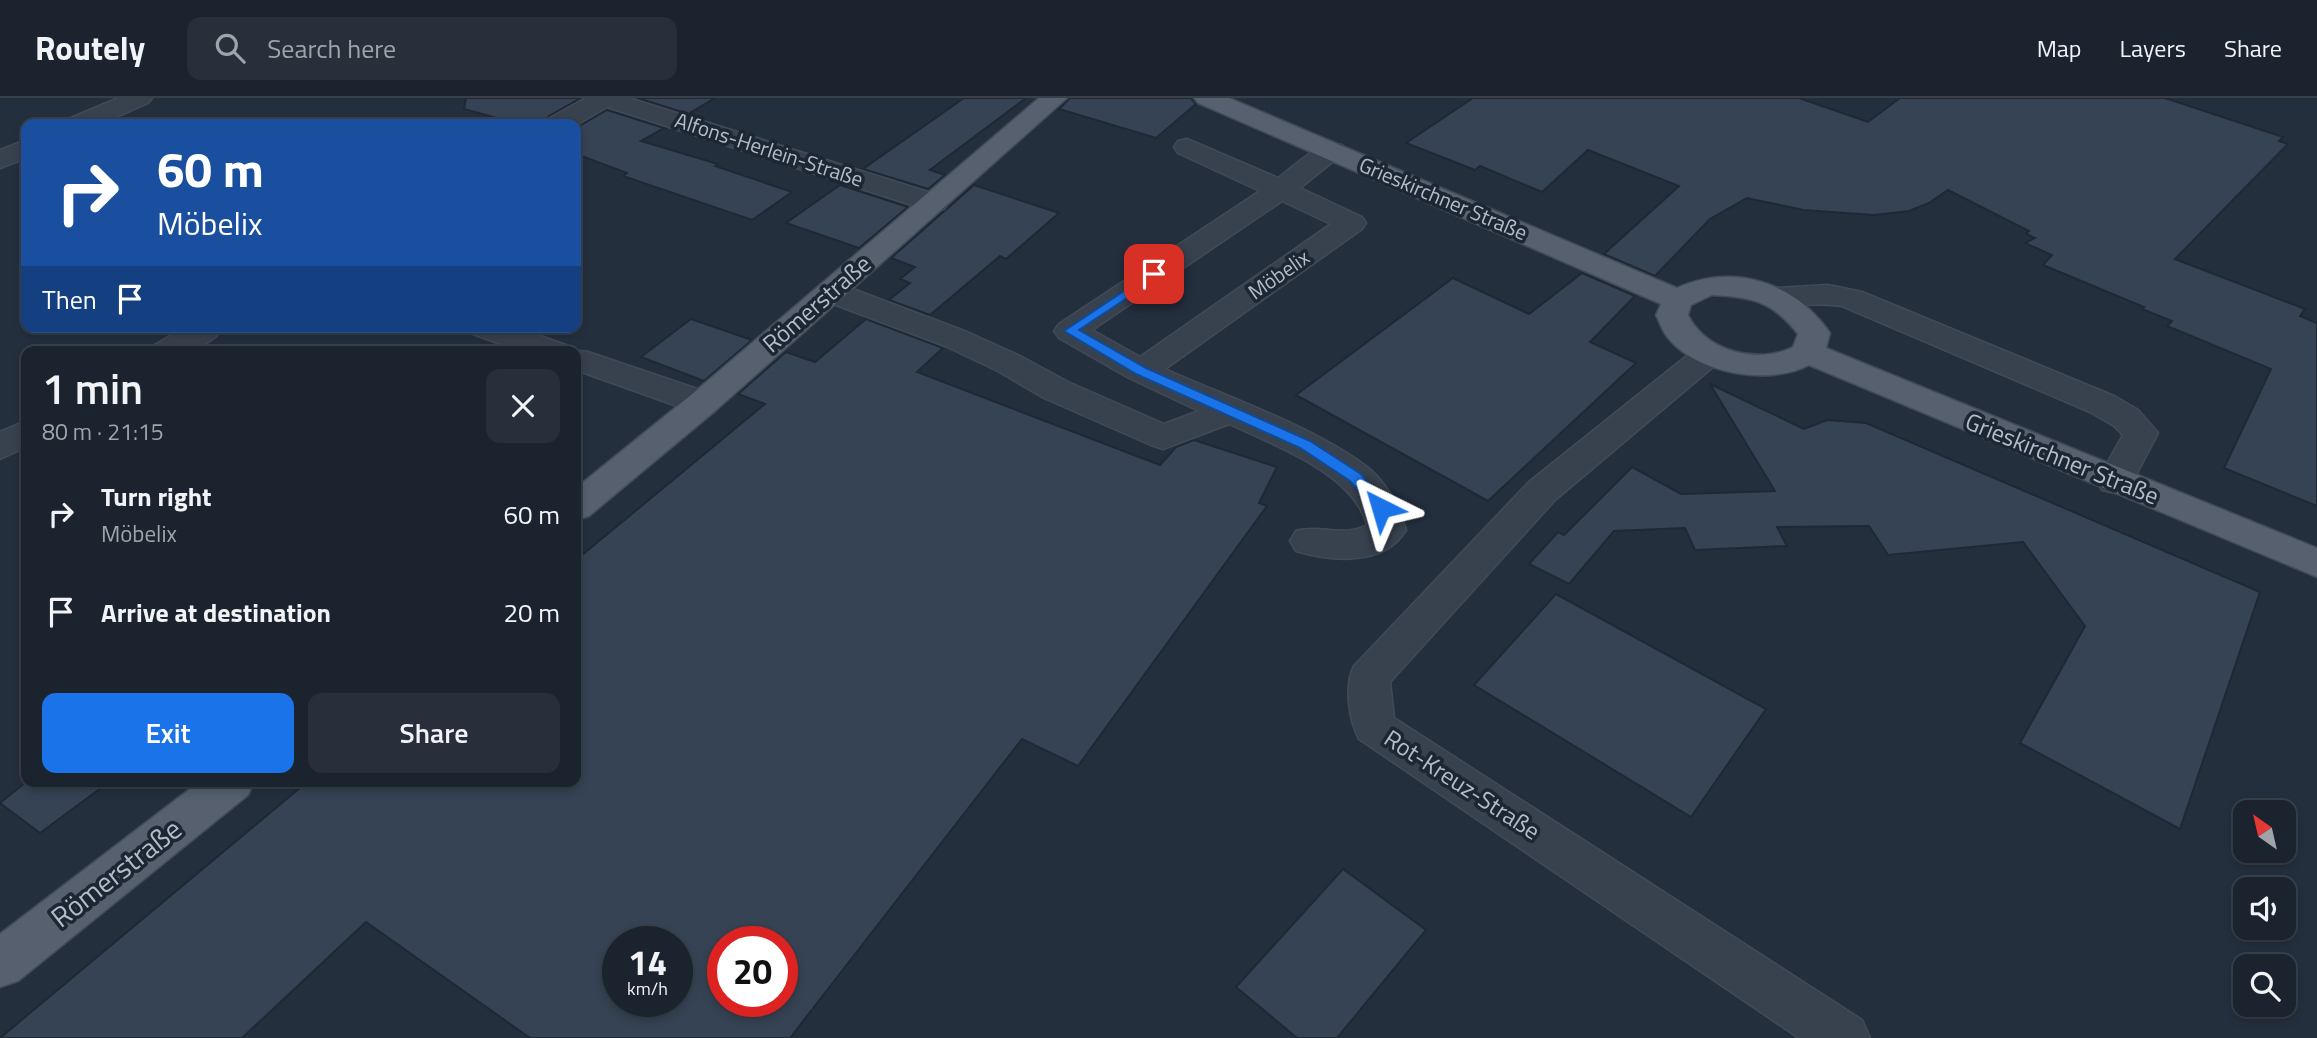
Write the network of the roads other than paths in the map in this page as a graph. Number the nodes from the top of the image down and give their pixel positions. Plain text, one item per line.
1 (139, 98) edge
2 (604, 98) edge
3 (1054, 98) edge
4 (1207, 98) edge
5 (91, 119) edge
6 (568, 119) edge
7 (1187, 147) dead end
8 (21, 150) edge
9 (1333, 151) junction
10 (0, 160) edge
11 (0, 166) edge
12 (21, 167) edge
13 (1280, 190) junction
14 (934, 203) junction
15 (831, 292) junction
16 (1774, 296) junction
17 (1678, 300) junction
18 (198, 333) edge
19 (501, 333) edge
20 (176, 346) edge
21 (538, 346) edge
22 (1808, 353) junction
23 (1709, 355) junction
24 (581, 361) edge
25 (1141, 371) junction
26 (703, 403) junction
27 (1231, 411) junction
28 (21, 435) edge
29 (0, 447) edge
30 (2115, 481) junction
31 (581, 503) edge
32 (1309, 541) dead end
33 (2317, 563) edge
34 (226, 787) edge
35 (0, 964) edge
36 (1843, 1038) edge

1 - 5 street
2 - 6 street
2 - 14 street, Alfons-Herlein-Straße
3 - 14 main road, Römerstraße
4 - 9 main road, Grieskirchner Straße
7 - 13 street, Möbelix
8 - 10 street
9 - 13 street
9 - 17 main road, Grieskirchner Straße
11 - 12 street
13 - 25 street
13 - 25 street, Möbelix
14 - 15 main road, Römerstraße
15 - 26 main road, Römerstraße
15 - 27 street
16 - 17 main road
16 - 22 main road
16 - 30 street
17 - 23 main road
18 - 20 street
19 - 21 street
22 - 23 main road
22 - 30 main road, Grieskirchner Straße
23 - 36 street, Rot-Kreuz-Straße
24 - 26 street
25 - 27 street
26 - 31 main road, Römerstraße
27 - 32 street
28 - 29 street
30 - 33 main road, Grieskirchner Straße
34 - 35 main road, Römerstraße

